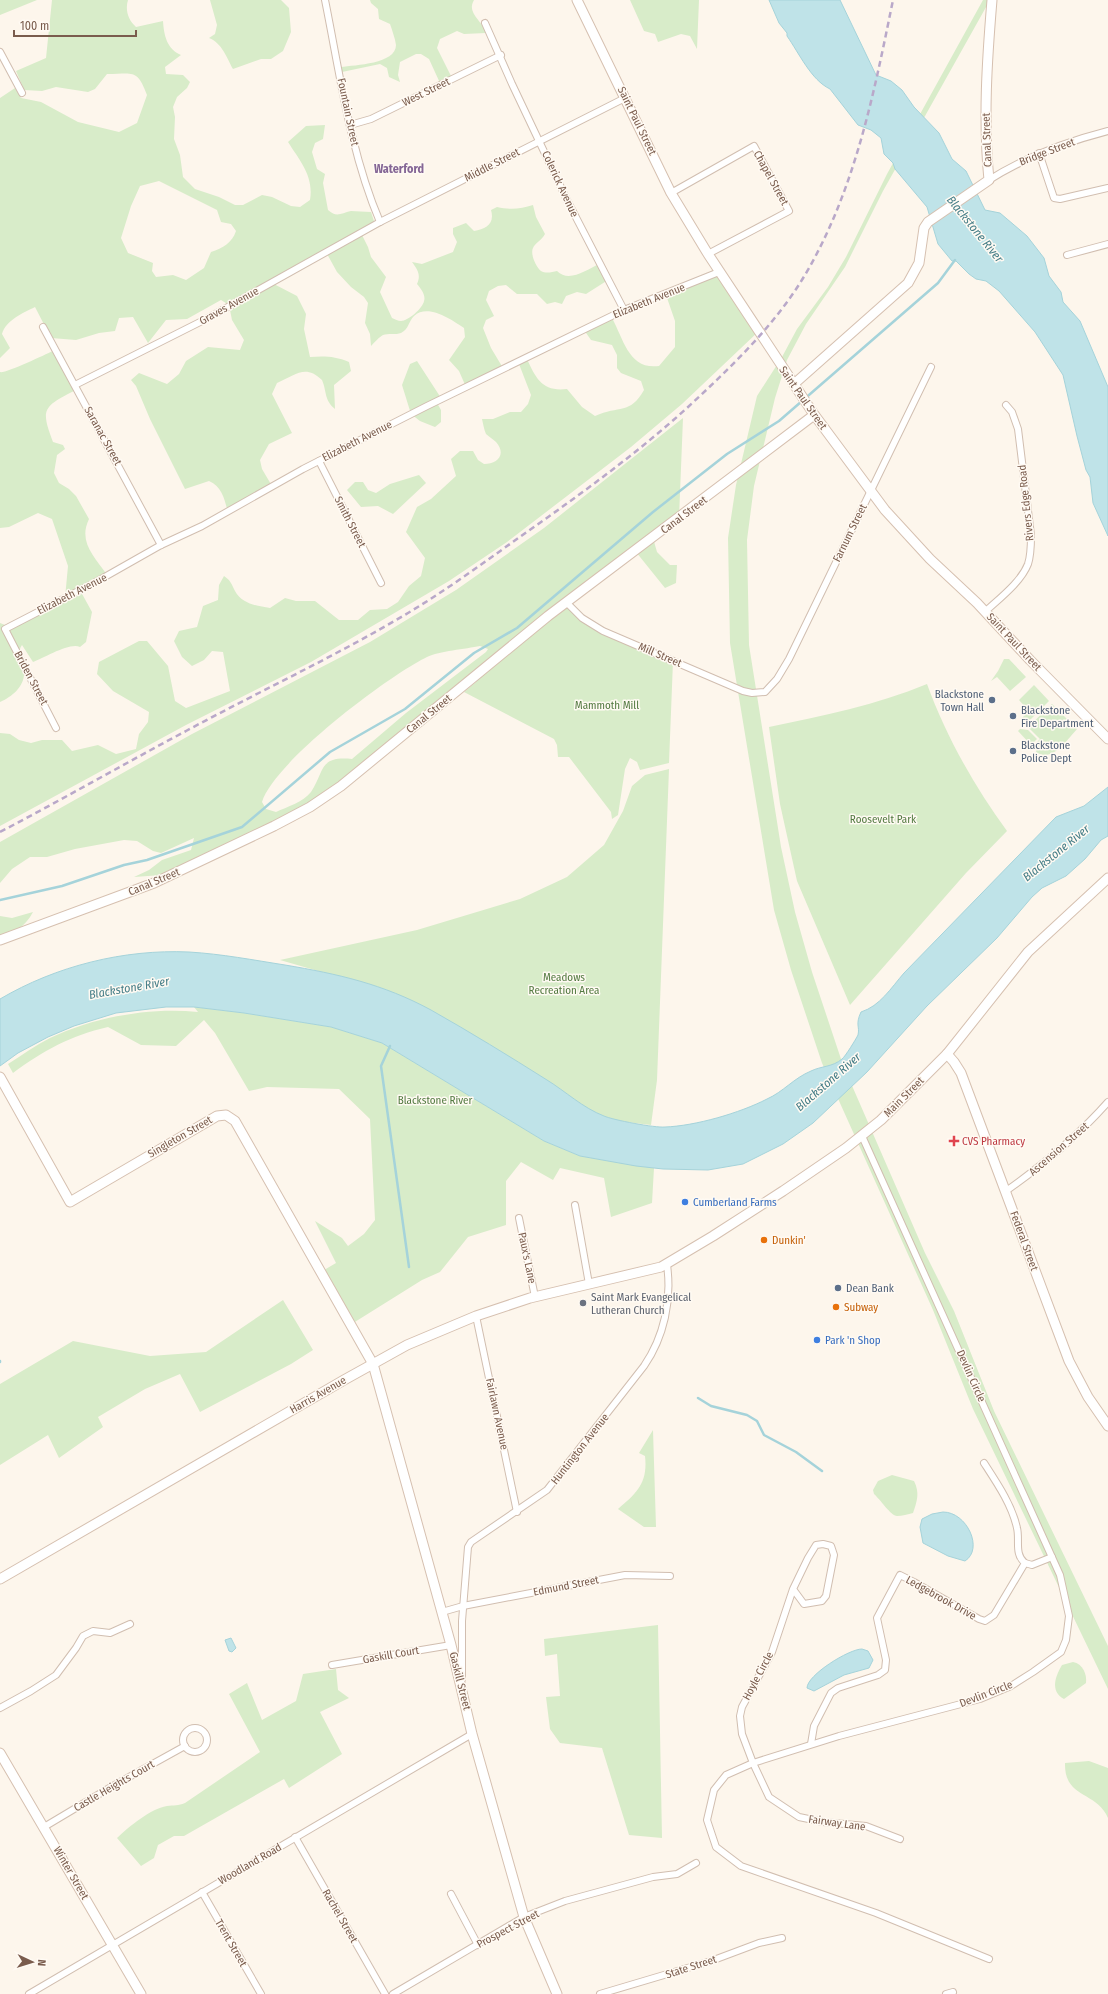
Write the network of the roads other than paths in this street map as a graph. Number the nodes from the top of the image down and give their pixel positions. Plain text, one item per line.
1 (325, 0) edge
2 (577, 0) edge
3 (992, 0) edge
4 (485, 23) dead end
5 (0, 52) edge
6 (500, 55) junction
7 (22, 93) dead end
8 (625, 98) junction
9 (350, 125) junction
10 (1108, 131) edge
11 (540, 141) junction
12 (1039, 153) junction
13 (986, 182) junction
14 (1108, 188) edge
15 (671, 193) junction
16 (380, 222) junction
17 (1108, 244) edge
18 (708, 254) junction
19 (1067, 255) dead end
20 (719, 272) junction
21 (624, 310) junction
22 (44, 327) dead end
23 (931, 367) dead end
24 (75, 384) junction
25 (794, 384) junction
26 (1006, 405) dead end
27 (814, 415) junction
28 (319, 461) junction
29 (870, 491) junction
30 (161, 545) junction
31 (381, 583) dead end
32 (566, 602) junction
33 (986, 611) junction
34 (5, 629) joint
35 (762, 693) joint
36 (56, 728) dead end
37 (1108, 739) edge
38 (1108, 878) edge
39 (0, 940) edge
40 (946, 1054) junction
41 (0, 1077) edge
42 (1108, 1102) edge
43 (862, 1136) junction
44 (1006, 1191) junction
45 (575, 1205) dead end
46 (519, 1218) dead end
47 (664, 1266) junction
48 (589, 1284) junction
49 (535, 1297) junction
50 (476, 1316) junction
51 (373, 1364) junction
52 (1108, 1426) edge
53 (984, 1463) dead end
54 (517, 1512) junction
55 (1052, 1557) junction
56 (1025, 1563) junction
57 (670, 1576) dead end
58 (0, 1579) edge
59 (793, 1589) junction
60 (462, 1606) junction
61 (442, 1612) junction
62 (130, 1624) dead end
63 (452, 1645) junction
64 (332, 1665) dead end
65 (462, 1686) junction
66 (0, 1708) edge
67 (472, 1734) junction
68 (811, 1744) junction
69 (185, 1746) junction
70 (0, 1753) edge
71 (753, 1763) junction
72 (44, 1827) junction
73 (295, 1838) junction
74 (900, 1839) dead end
75 (696, 1863) dead end
76 (202, 1892) junction
77 (451, 1894) dead end
78 (524, 1918) junction
79 (782, 1938) dead end
80 (478, 1945) junction
81 (113, 1946) junction
82 (989, 1959) dead end
83 (953, 1992) dead end
84 (28, 1994) edge
85 (141, 1994) edge
86 (261, 1994) edge
87 (385, 1994) edge
88 (394, 1994) edge
89 (556, 1994) edge
90 (600, 1994) edge
91 (946, 1994) edge

1 - 9 street, Fountain Street
2 - 8 street, Saint Paul Street
3 - 13 street, Canal Street
4 - 6 street, Colerick Avenue
5 - 7 street
6 - 9 street, West Street
6 - 11 street, Colerick Avenue
8 - 11 street, Middle Street
8 - 15 street, Saint Paul Street
9 - 16 street, Fountain Street
10 - 12 street, Bridge Street
11 - 16 street, Middle Street
11 - 21 street, Colerick Avenue
12 - 13 street, Bridge Street
12 - 14 street
13 - 25 street
15 - 18 street, Saint Paul Street
15 - 18 street, Chapel Street
16 - 24 street, Graves Avenue
17 - 19 street
18 - 20 street, Saint Paul Street
20 - 21 street, Elizabeth Avenue
20 - 25 street, Saint Paul Street
21 - 28 street, Elizabeth Avenue
22 - 24 street, Saranac Street
23 - 29 street, Farnum Street
24 - 30 street, Saranac Street
25 - 27 street, Saint Paul Street
26 - 33 street, Rivers Edge Road
27 - 29 street, Saint Paul Street
27 - 32 street, Canal Street
28 - 30 street, Elizabeth Avenue
28 - 31 street, Smith Street
29 - 33 street, Saint Paul Street
29 - 35 street, Farnum Street
30 - 34 street, Elizabeth Avenue
32 - 35 street, Mill Street
32 - 39 street, Canal Street
33 - 37 street, Saint Paul Street
34 - 36 street, Briden Street
38 - 40 street, Main Street
40 - 43 street, Main Street
40 - 44 street, Federal Street
41 - 51 street, Singleton Street
42 - 44 street, Ascension Street
43 - 47 street, Main Street
43 - 55 street, Devlin Circle
44 - 52 street, Federal Street
45 - 48 street
46 - 49 street, Paux's Lane
47 - 48 street, Harris Avenue
47 - 54 street, Huntington Avenue
48 - 49 street, Harris Avenue
49 - 50 street, Harris Avenue
50 - 51 street, Harris Avenue
50 - 54 street, Fairlawn Avenue
51 - 58 street, Harris Avenue
51 - 61 street, Gaskill Street
53 - 56 street
54 - 60 street, Huntington Avenue
55 - 56 street
55 - 68 street, Devlin Circle
56 - 68 street, Ledgebrook Drive
57 - 60 street, Edmund Street
59 - 59 street, Hoyle Circle
59 - 71 street, Hoyle Circle
60 - 61 street
60 - 65 street, Huntington Avenue
61 - 63 street, Gaskill Street
62 - 66 street
63 - 64 street, Gaskill Court
63 - 65 street, Gaskill Street
65 - 67 street, Gaskill Street
67 - 73 street, Woodland Road
67 - 78 street, Gaskill Street
68 - 71 street, Devlin Circle
69 - 69 street
69 - 72 street, Castle Heights Court
70 - 72 street, Winter Street
71 - 74 street, Fairway Lane
71 - 82 street, Devlin Circle
72 - 81 street, Winter Street
73 - 76 street, Woodland Road
73 - 87 street, Rachel Street
75 - 78 street, Prospect Street
76 - 81 street, Woodland Road
76 - 86 street, Trent Street
77 - 80 street
78 - 80 street, Prospect Street
78 - 89 street, Gaskill Street
79 - 90 street, State Street
80 - 88 street, Prospect Street
81 - 84 street, Woodland Road
81 - 85 street, Winter Street
83 - 91 street

